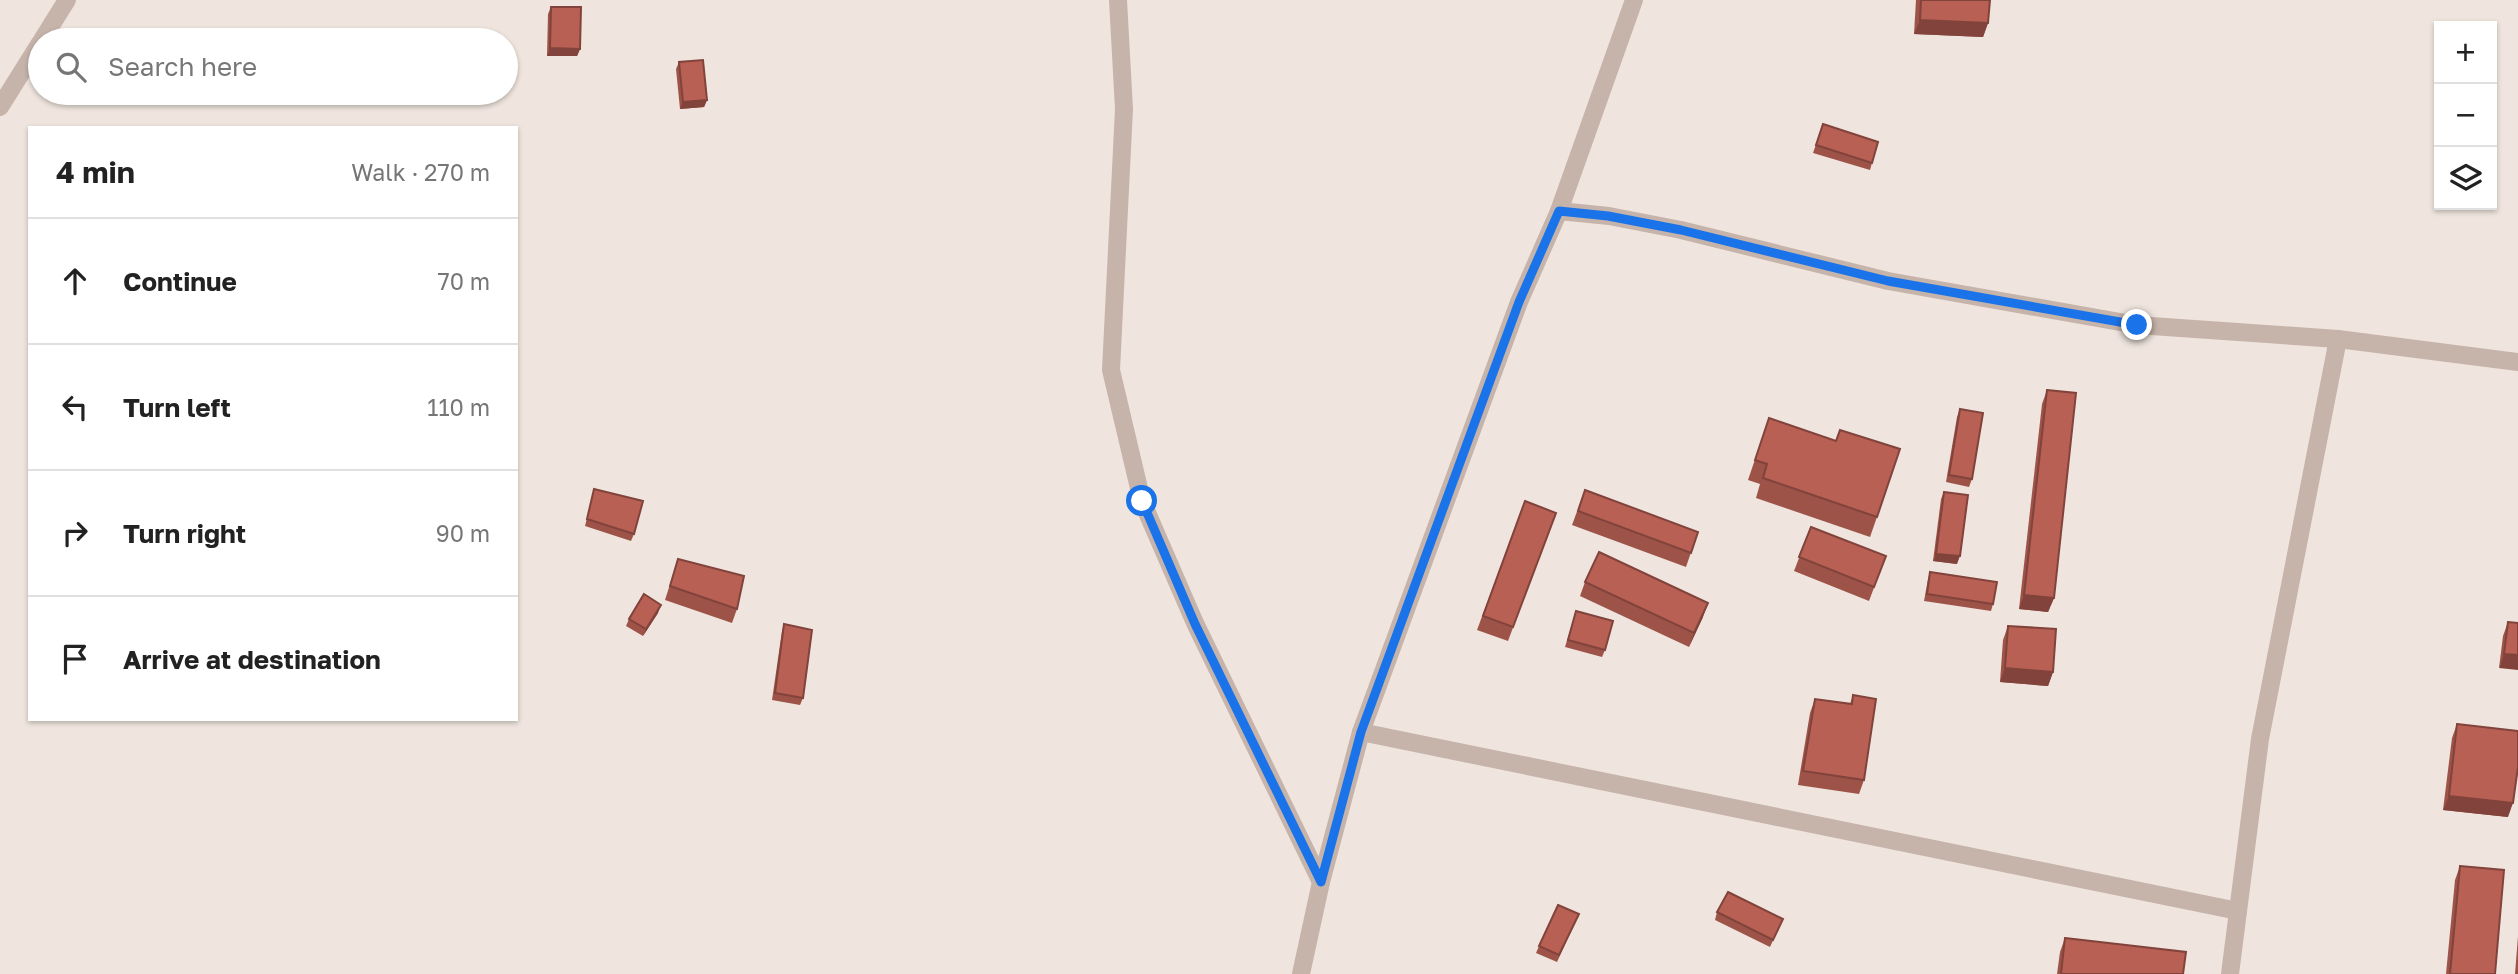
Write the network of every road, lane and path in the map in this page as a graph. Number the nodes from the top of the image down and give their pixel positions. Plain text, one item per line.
1 (67, 0) edge
2 (1118, 0) edge
3 (1634, 0) edge
4 (50, 28) edge
5 (28, 63) edge
6 (0, 107) edge
7 (1559, 211) junction
8 (2338, 339) junction
9 (2518, 362) edge
10 (1361, 732) junction
11 (1321, 882) junction
12 (2238, 911) junction
13 (1300, 974) edge
14 (2230, 974) edge

1 - 4 street
2 - 11 street
3 - 7 street
5 - 6 street
7 - 8 street
7 - 10 street
8 - 9 street
8 - 12 street
10 - 11 street
10 - 12 street
11 - 13 street
12 - 14 street

